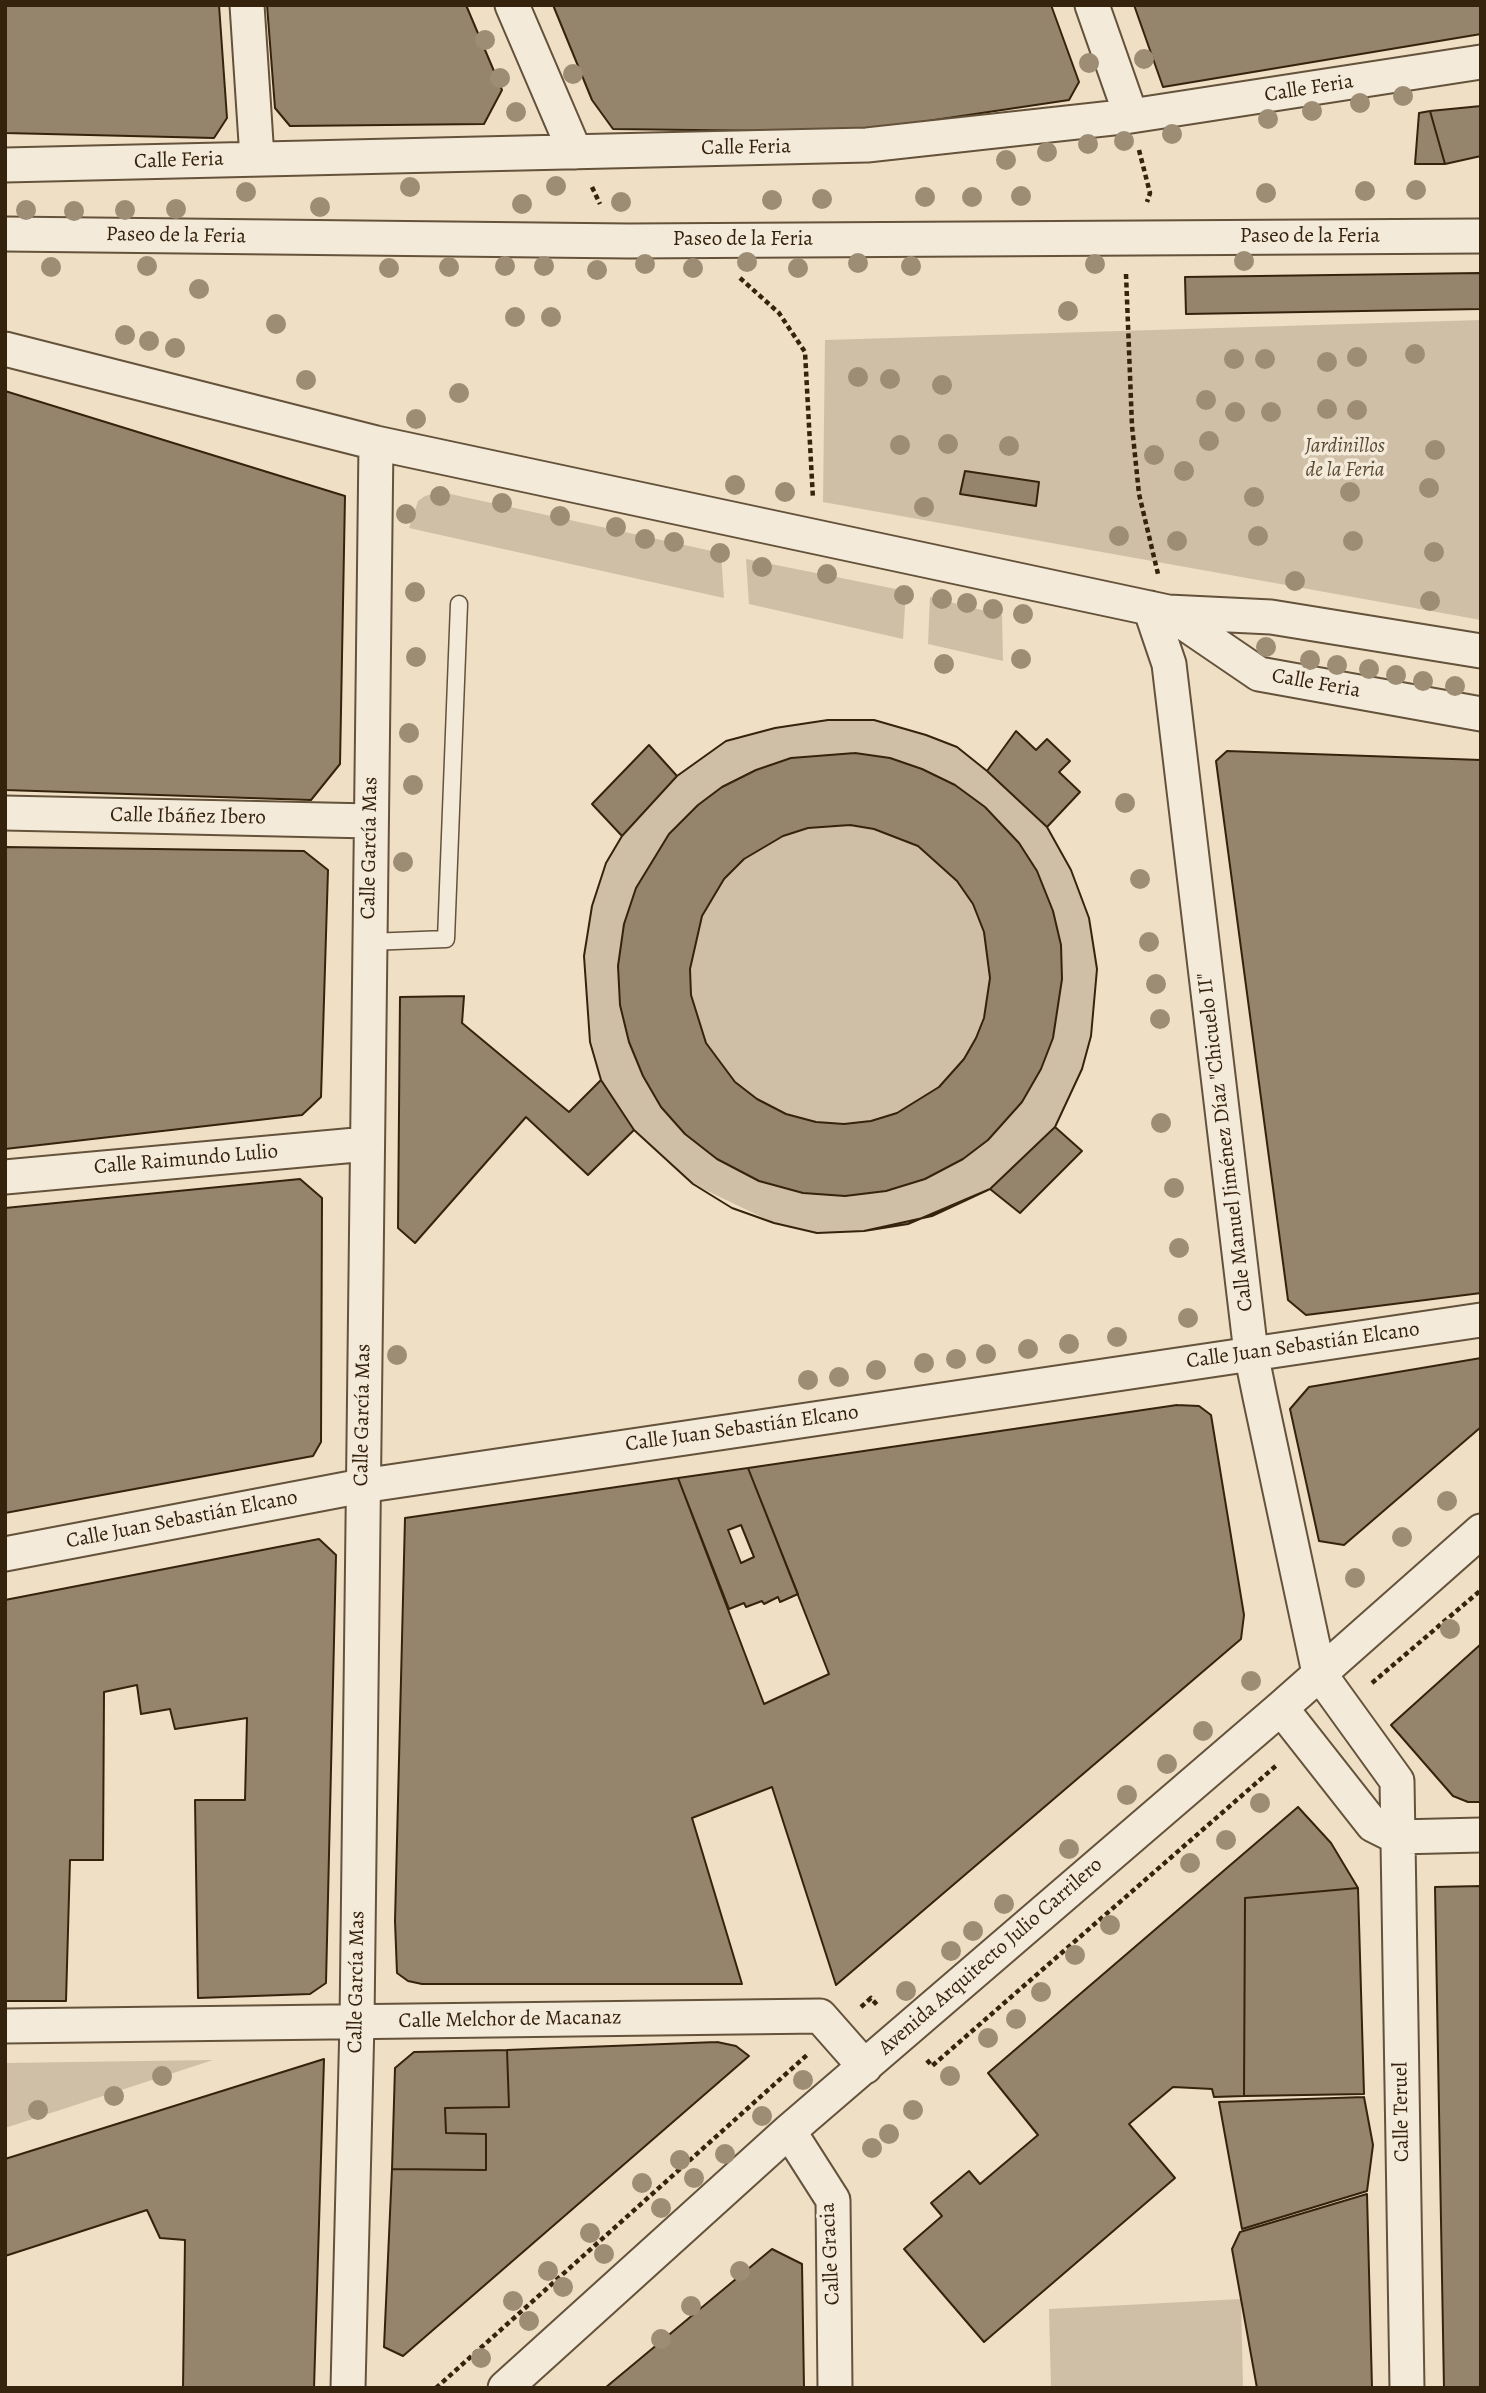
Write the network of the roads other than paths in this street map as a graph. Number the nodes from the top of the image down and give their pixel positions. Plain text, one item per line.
1 (247, 5) edge
2 (512, 5) edge
3 (1092, 5) edge
4 (1481, 62) edge
5 (1131, 116) junction
6 (575, 152) junction
7 (257, 159) junction
8 (5, 165) edge
9 (5, 234) edge
10 (1481, 236) edge
11 (5, 349) edge
12 (376, 443) junction
13 (459, 604) dead end
14 (1159, 610) junction
15 (1481, 651) edge
16 (1481, 714) edge
17 (5, 813) edge
18 (371, 821) junction
19 (369, 942) junction
20 (367, 1144) junction
21 (5, 1177) edge
22 (1481, 1320) edge
23 (1251, 1353) junction
24 (362, 1486) junction
25 (1481, 1531) edge
26 (5, 1553) edge
27 (1319, 1673) junction
28 (1281, 1709) junction
29 (1481, 1835) edge
30 (1397, 1837) junction
31 (356, 2022) junction
32 (5, 2026) edge
33 (865, 2067) junction
34 (789, 2131) junction
35 (348, 2388) edge
36 (505, 2388) edge
37 (835, 2388) edge
38 (1407, 2388) edge

1 - 7 street
2 - 6 street
3 - 5 street
4 - 5 street, Calle Feria
5 - 6 street, Calle Feria
6 - 7 street, Calle Feria
7 - 8 street, Calle Feria
9 - 10 street, Paseo de la Feria
11 - 12 street, Calle Feria
12 - 14 street, Calle Feria
12 - 18 street, Calle García Mas
13 - 19 lane
14 - 15 street, Calle Feria
14 - 16 street, Calle Feria
14 - 23 street, Calle Manuel Jiménez Díaz "Chicuelo II"
17 - 18 street, Calle Ibáñez Ibero
18 - 19 street, Calle García Mas
19 - 20 street, Calle García Mas
20 - 21 street, Calle Raimundo Lulio
20 - 24 street, Calle García Mas
22 - 23 street, Calle Juan Sebastián Elcano
23 - 24 street, Calle Juan Sebastián Elcano
23 - 27 street, Calle Manuel Jiménez Díaz "Chicuelo II"
24 - 26 street, Calle Juan Sebastián Elcano
24 - 31 street, Calle García Mas
25 - 27 street, Avenida Arquitecto Julio Carrilero
27 - 28 street, Avenida Arquitecto Julio Carrilero
27 - 30 street, Calle Teruel
28 - 30 street
28 - 33 street, Avenida Arquitecto Julio Carrilero
29 - 30 street
30 - 38 street, Calle Teruel
31 - 32 street, Calle Melchor de Macanaz
31 - 33 street, Calle Melchor de Macanaz
31 - 35 street, Calle García Mas
33 - 34 street, Avenida Arquitecto Julio Carrilero
34 - 36 street, Avenida Arquitecto Julio Carrilero
34 - 37 street, Calle Gracia

